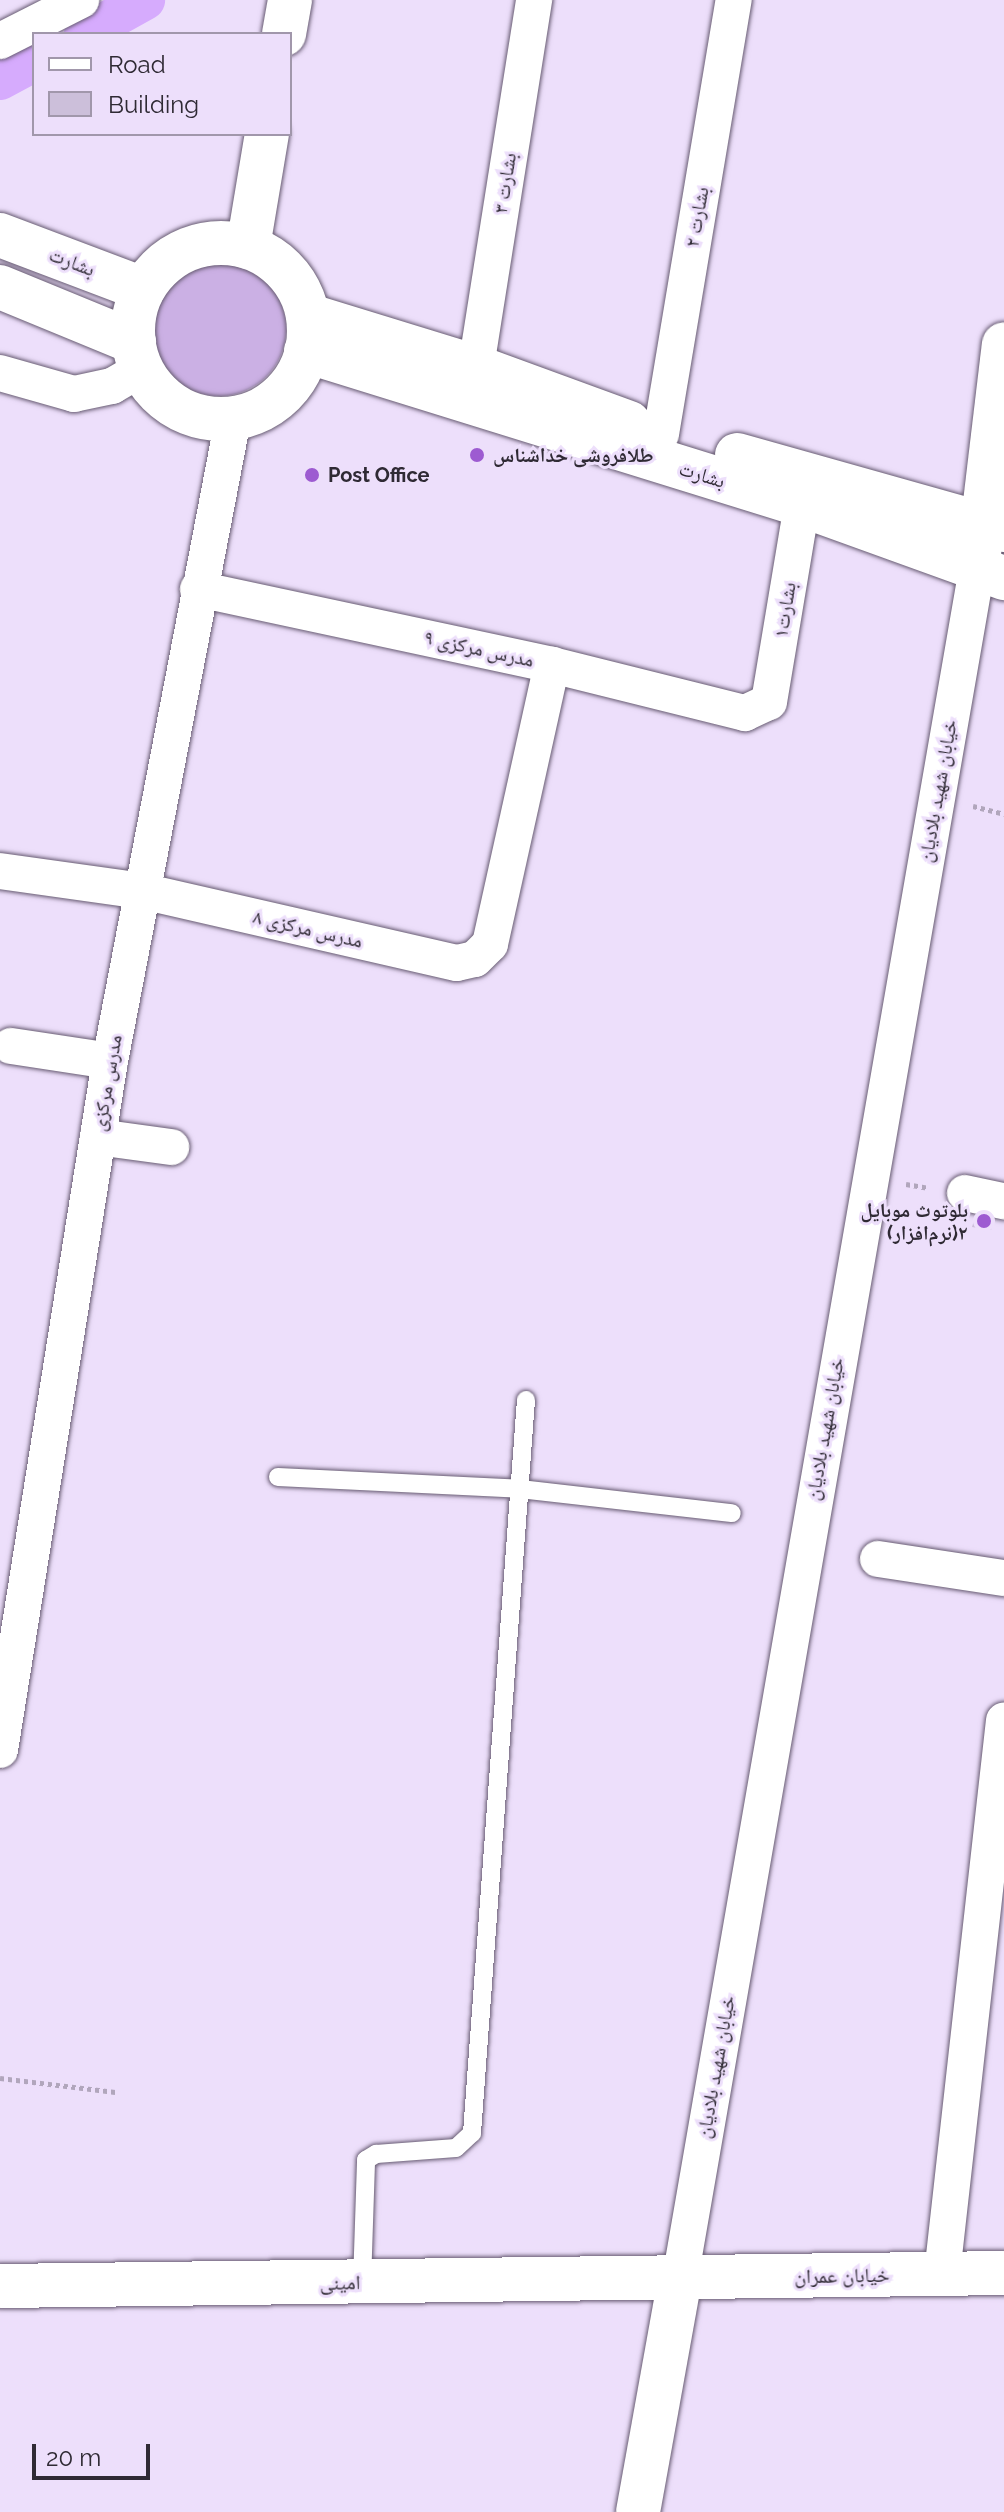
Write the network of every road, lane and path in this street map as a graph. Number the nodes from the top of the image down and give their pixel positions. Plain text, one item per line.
1 (81, 0) edge
2 (290, 0) edge
3 (534, 0) edge
4 (734, 0) edge
5 (284, 32) edge
6 (0, 41) edge
7 (267, 136) edge
8 (0, 235) edge
9 (248, 247) junction
10 (0, 287) edge
11 (143, 289) junction
12 (308, 334) junction
13 (1004, 344) edge
14 (138, 356) junction
15 (476, 367) junction
16 (0, 373) edge
17 (233, 419) junction
18 (661, 434) junction
19 (802, 505) junction
20 (994, 526) edge
21 (990, 574) edge
22 (198, 589) junction
23 (552, 665) junction
24 (759, 710) joint
25 (0, 871) edge
26 (142, 891) junction
27 (11, 1046) dead end
28 (110, 1061) junction
29 (98, 1137) junction
30 (171, 1147) dead end
31 (870, 1178) junction
32 (965, 1193) joint
33 (1004, 1201) edge
34 (526, 1400) dead end
35 (278, 1477) dead end
36 (520, 1489) junction
37 (732, 1513) dead end
38 (878, 1559) dead end
39 (1004, 1578) edge
40 (1004, 1720) edge
41 (0, 1750) edge
42 (0, 2078) edge
43 (115, 2092) dead end
44 (1004, 2273) edge
45 (942, 2274) junction
46 (680, 2279) junction
47 (362, 2283) junction
48 (0, 2286) edge
49 (638, 2512) edge

1 - 6 street
2 - 5 street
3 - 15 street, بشارت ۳
4 - 18 street, بشارت ۲
7 - 9 street
8 - 11 street, بشارت
9 - 11 street
9 - 12 street
10 - 14 street
11 - 14 street
12 - 15 street, بشارت
12 - 17 street
12 - 19 street, بشارت
13 - 20 street, خیابان شهید بلادیان
14 - 16 street
14 - 17 street
15 - 18 street, بشارت
17 - 22 street, مدرس مرکزی
18 - 20 street, بشارت
19 - 21 street, بشارت
19 - 24 street, بشارت۱
20 - 21 street, خیابان شهید بلادیان
21 - 31 street, خیابان شهید بلادیان
22 - 23 street, مدرس مرکزی ۹
22 - 26 street, مدرس مرکزی
23 - 24 street, مدرس مرکزی ۹
23 - 26 street, مدرس مرکزی ۸
25 - 26 street, مدرس مرکزی ۸
26 - 28 street, مدرس مرکزی
27 - 28 street
28 - 29 street, مدرس مرکزی
29 - 30 street
29 - 41 street, مدرس مرکزی
31 - 32 path
31 - 46 street, خیابان شهید بلادیان
32 - 33 street
34 - 36 lane
35 - 36 lane
36 - 37 lane
36 - 47 lane
38 - 39 street
40 - 45 street
42 - 43 path
44 - 45 street, خیابان عمران
45 - 46 street, خیابان عمران
46 - 47 street, امینی
46 - 49 street, خیابان شهید بلادیان
47 - 48 street, امینی

